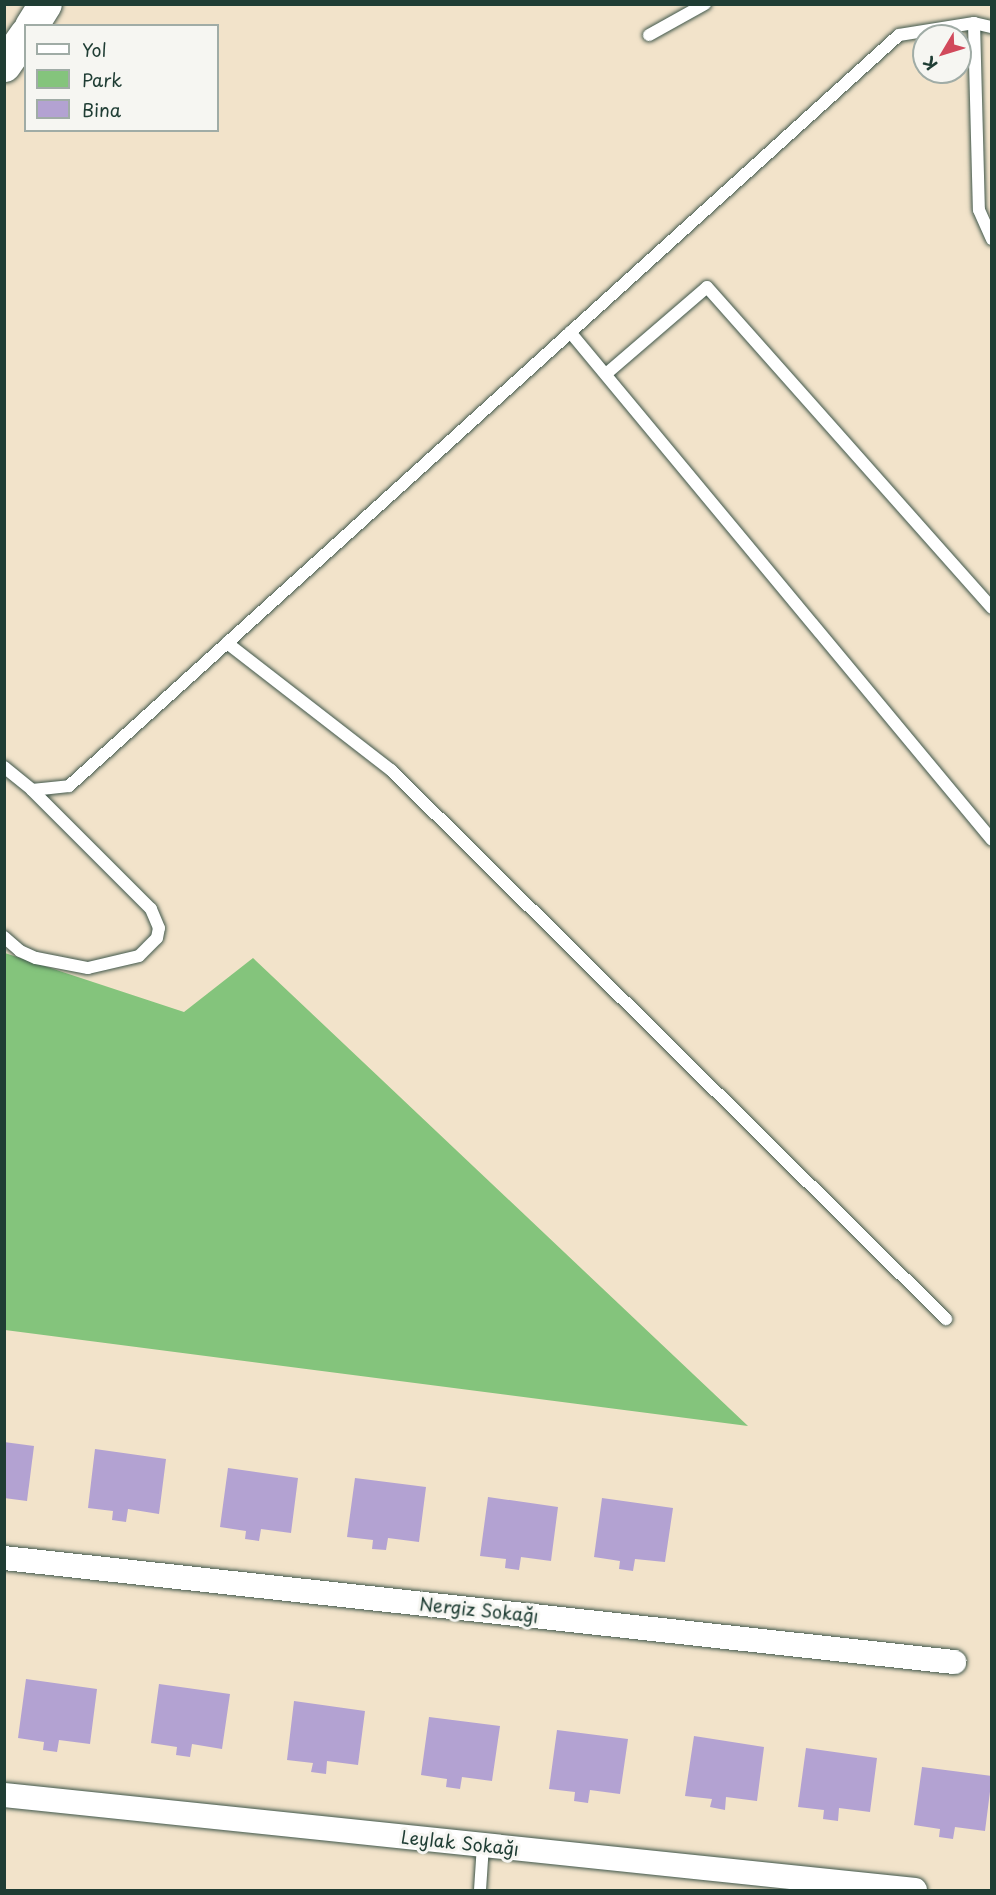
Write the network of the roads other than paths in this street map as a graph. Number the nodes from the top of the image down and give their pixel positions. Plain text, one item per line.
1 (45, 4) edge
2 (705, 4) edge
3 (974, 23) junction
4 (32, 24) edge
5 (992, 27) edge
6 (649, 34) dead end
7 (24, 37) edge
8 (4, 65) edge
9 (992, 239) edge
10 (570, 332) junction
11 (606, 374) junction
12 (992, 608) edge
13 (227, 643) junction
14 (4, 768) edge
15 (32, 790) junction
16 (992, 840) edge
17 (4, 937) edge
18 (946, 1319) dead end
19 (4, 1558) edge
20 (954, 1662) dead end
21 (4, 1795) edge
22 (483, 1845) junction
23 (480, 1890) edge
24 (915, 1890) edge

1 - 4 highway
2 - 6 lane
3 - 5 lane
3 - 9 lane
3 - 10 lane
7 - 8 highway
10 - 11 lane
10 - 13 lane
11 - 12 lane
11 - 16 lane
13 - 15 lane
13 - 18 lane
14 - 15 lane
15 - 17 lane
19 - 20 street, Nergiz Sokağı
21 - 22 street, Leylak Sokağı
22 - 23 lane
22 - 24 street, Leylak Sokağı

